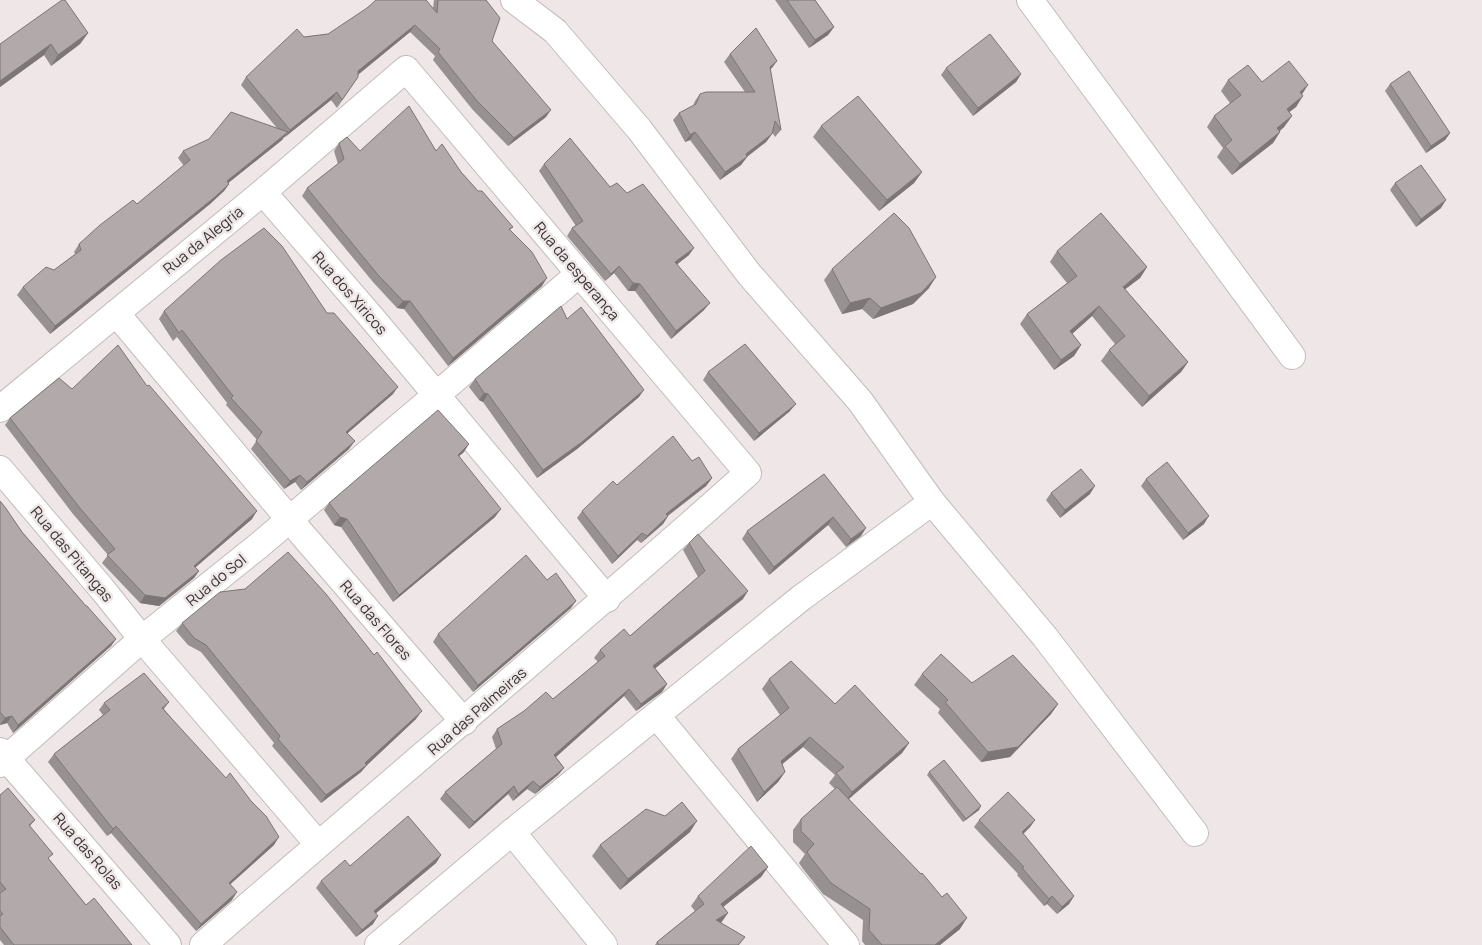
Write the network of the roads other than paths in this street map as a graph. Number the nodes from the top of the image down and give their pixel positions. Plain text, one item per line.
1 (514, 0) edge
2 (1030, 0) edge
3 (406, 69) joint
4 (263, 192) junction
5 (579, 274) junction
6 (116, 313) junction
7 (1292, 356) dead end
8 (436, 396) junction
9 (0, 409) edge
10 (0, 469) edge
11 (748, 473) joint
12 (932, 502) junction
13 (289, 519) junction
14 (607, 599) junction
15 (142, 639) junction
16 (657, 716) junction
17 (464, 722) junction
18 (2, 758) edge
19 (512, 832) junction
20 (1195, 833) dead end
21 (318, 844) junction
22 (168, 945) edge
23 (203, 945) edge
24 (378, 945) edge
25 (604, 945) edge
26 (846, 945) edge

1 - 12 street
2 - 7 street
3 - 4 street, Rua da Alegria
3 - 5 street, Rua da esperança
4 - 6 street, Rua da Alegria
4 - 8 street, Rua dos Xiricos
5 - 8 street, Rua do Sol
5 - 11 street, Rua da esperança
6 - 9 street, Rua da Alegria
6 - 13 street, Rua das Flores
8 - 13 street, Rua do Sol
8 - 14 street, Rua dos Xiricos
10 - 15 street, Rua das Pitangas
11 - 14 street, Rua das Palmeiras
12 - 16 street
12 - 20 street
13 - 15 street, Rua do Sol
13 - 17 street, Rua das Flores
14 - 17 street, Rua das Palmeiras
15 - 18 street, Rua do Sol
15 - 21 street, Rua das Pitangas
16 - 19 street
16 - 26 street
17 - 21 street, Rua das Palmeiras
18 - 22 street, Rua das Rolas
19 - 24 street
19 - 25 street
21 - 23 street, Rua das Palmeiras

